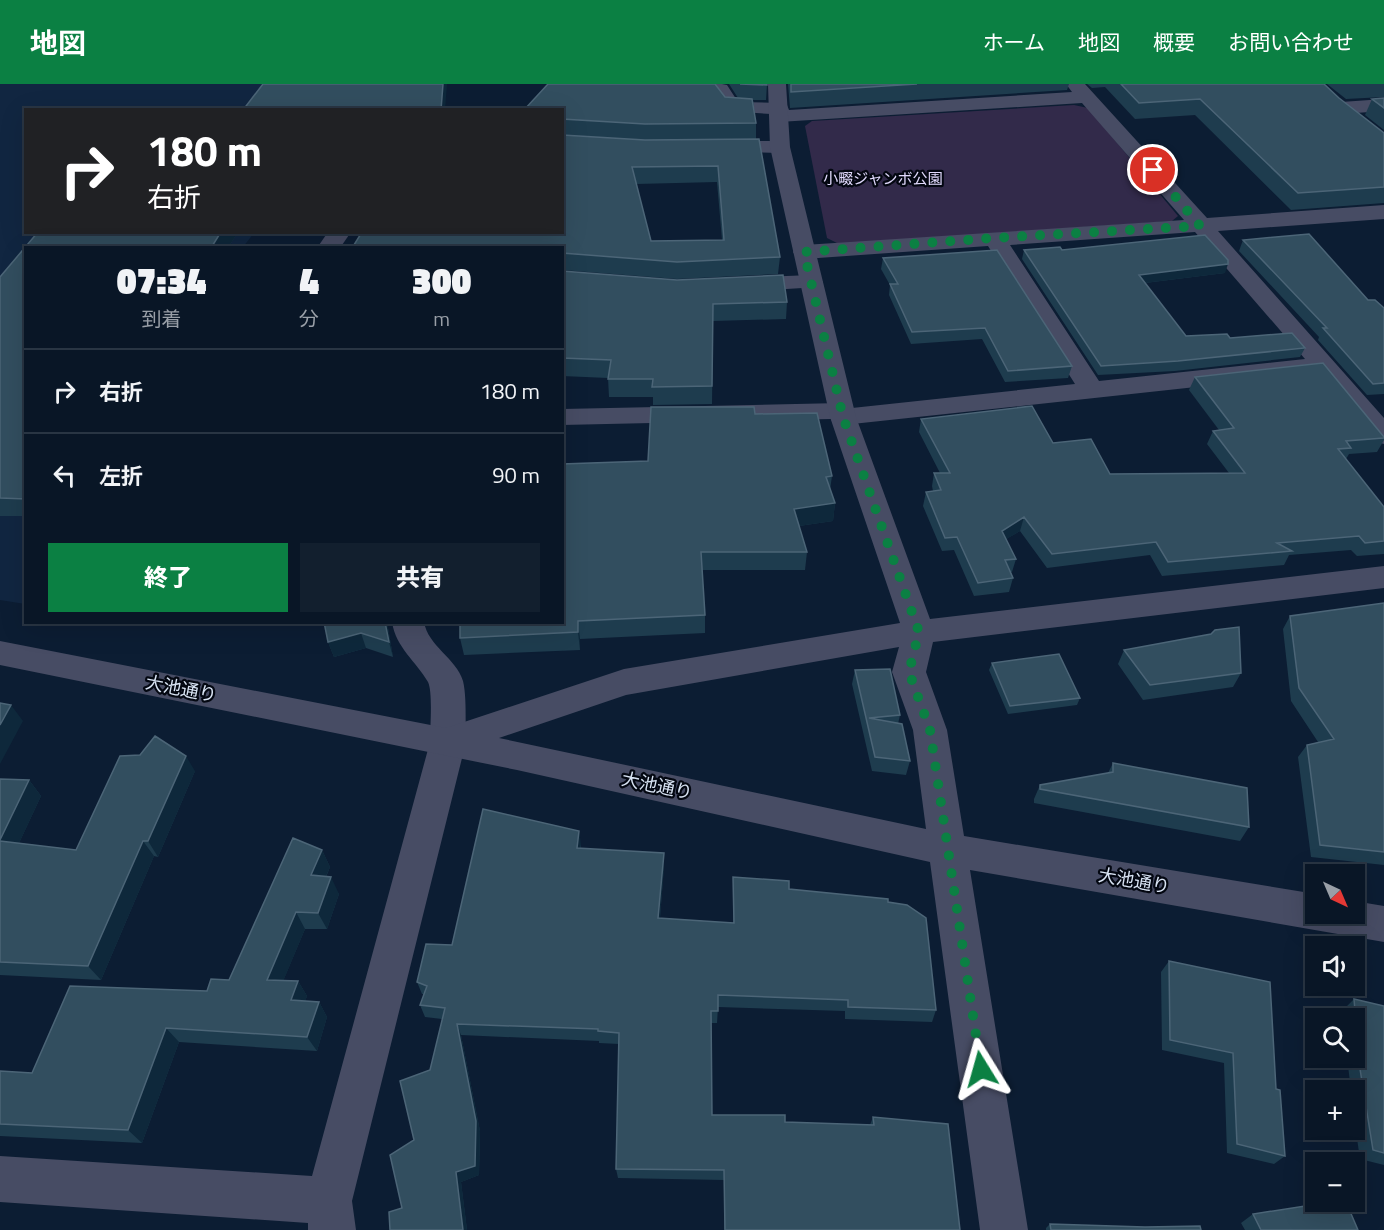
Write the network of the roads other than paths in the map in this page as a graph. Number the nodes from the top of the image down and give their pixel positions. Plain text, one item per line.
1 (652, 84) edge
2 (719, 86) edge
3 (1081, 91) edge
4 (779, 103) edge
5 (1384, 105) edge
6 (1358, 122) edge
7 (701, 147) edge
8 (780, 147) junction
9 (1384, 212) edge
10 (1200, 226) junction
11 (994, 238) junction
12 (804, 252) junction
13 (811, 282) junction
14 (711, 286) edge
15 (1325, 365) junction
16 (1092, 390) junction
17 (842, 414) junction
18 (564, 417) edge
19 (1384, 435) edge
20 (1382, 581) edge
21 (408, 624) edge
22 (919, 632) junction
23 (0, 653) edge
24 (448, 741) junction
25 (949, 850) junction
26 (1305, 910) edge
27 (1365, 921) edge
28 (1384, 924) edge
29 (0, 1179) edge
30 (331, 1216) edge
31 (1004, 1230) edge

1 - 2 street
2 - 4 street
3 - 4 street
3 - 10 street
4 - 8 street
5 - 6 street
7 - 8 street
8 - 12 street
9 - 10 street
10 - 11 street
10 - 15 street
11 - 12 street
11 - 16 street
12 - 13 street
13 - 14 street
13 - 17 street
15 - 16 street
15 - 19 street
16 - 17 street
17 - 18 street
17 - 22 street
20 - 22 street
21 - 24 street
22 - 24 street
22 - 25 street
23 - 24 street, 大池通り
24 - 25 street, 大池通り
24 - 30 street
25 - 26 street, 大池通り
25 - 31 street
27 - 28 street
29 - 30 street

